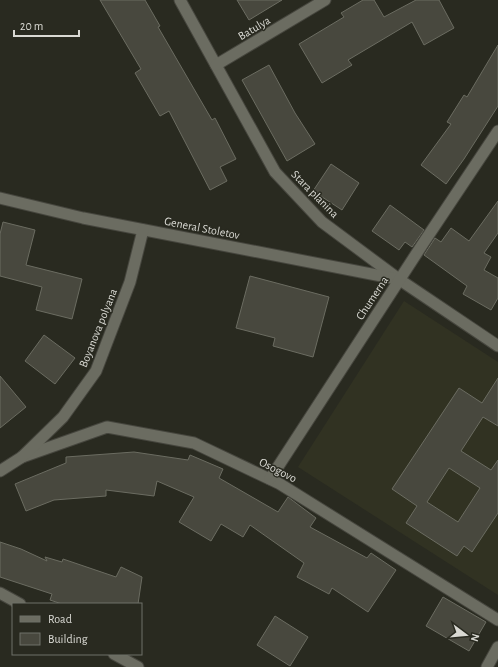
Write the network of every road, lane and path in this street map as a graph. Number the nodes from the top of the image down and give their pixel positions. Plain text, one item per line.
1 (180, 0) edge
2 (325, 0) edge
3 (216, 65) junction
4 (498, 131) edge
5 (0, 198) edge
6 (143, 230) junction
7 (400, 280) junction
8 (498, 346) edge
9 (22, 457) junction
10 (0, 471) edge
11 (270, 479) junction
12 (0, 593) edge
13 (18, 603) edge
14 (498, 620) edge
15 (498, 647) edge
16 (116, 655) edge
17 (138, 667) edge
18 (487, 667) edge

1 - 3 street, Stara planina
2 - 3 street, Batulya
3 - 7 street, Stara planina
4 - 7 street, Chumerna
5 - 6 street, General Stoletov
6 - 7 street, General Stoletov
6 - 9 street, Boyanova polyana
7 - 8 street, Stara planina
7 - 11 street, Chumerna
9 - 10 street, Boyanova polyana
9 - 11 street, Osogovo
11 - 14 street, Osogovo
12 - 13 street
15 - 18 street
16 - 17 street

